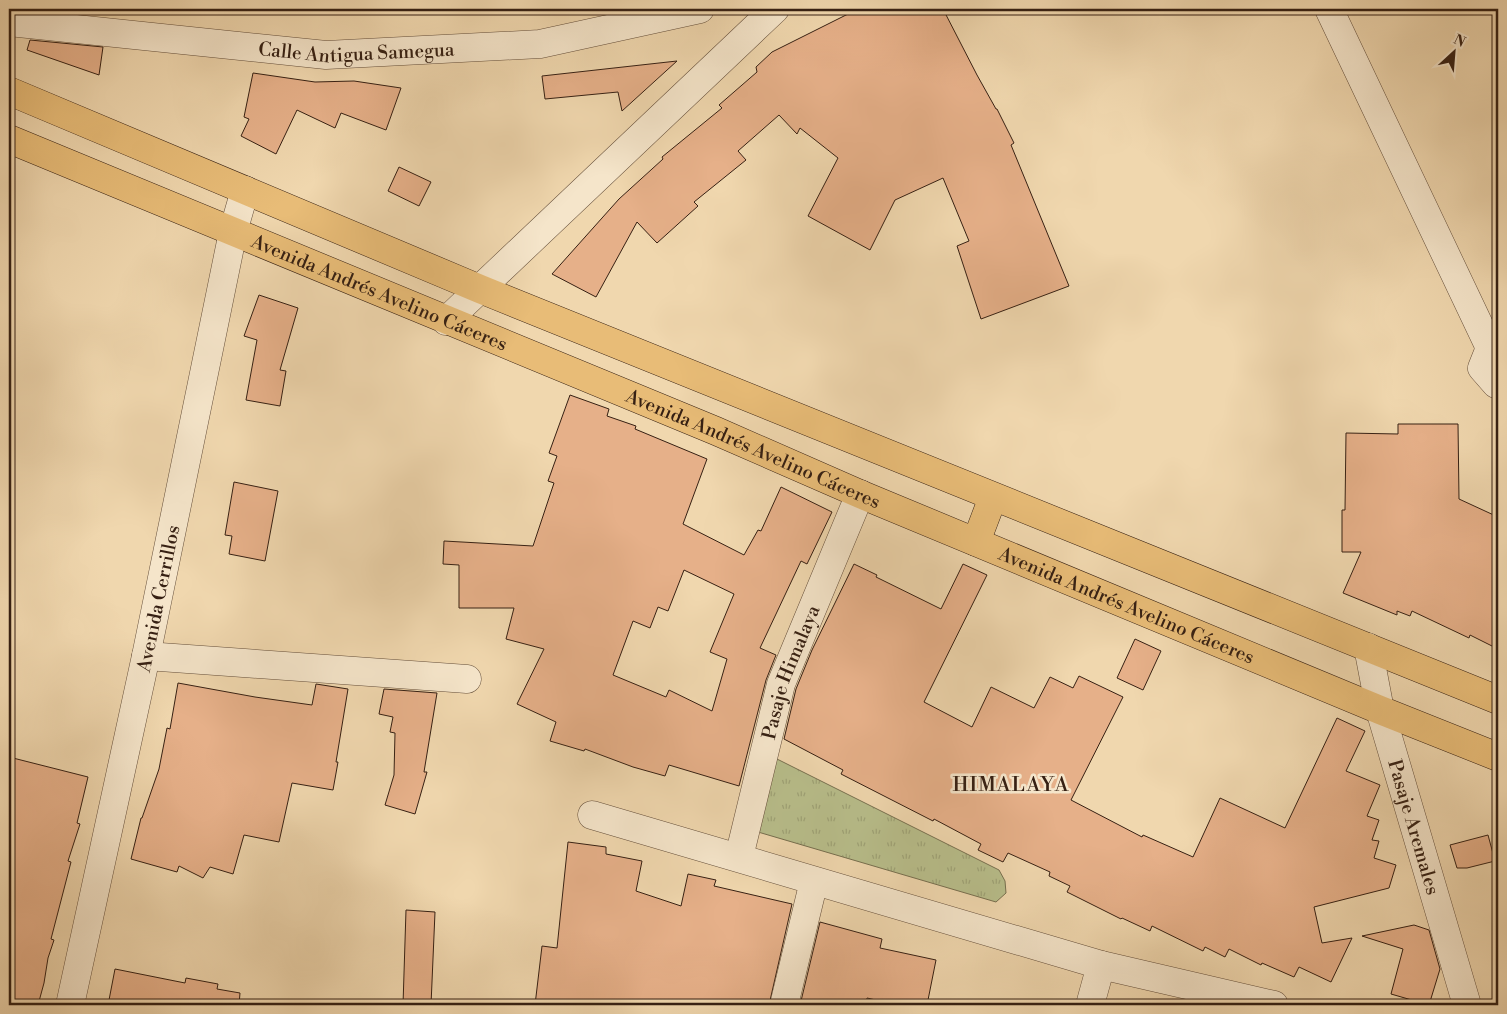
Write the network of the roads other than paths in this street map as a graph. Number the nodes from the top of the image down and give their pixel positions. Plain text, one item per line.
1 (700, 9) edge
2 (775, 9) edge
3 (1329, 9) edge
4 (9, 22) edge
5 (9, 90) edge
6 (9, 139) edge
7 (245, 190) junction
8 (233, 232) junction
9 (480, 289) junction
10 (446, 321) junction
11 (1494, 347) edge
12 (1498, 384) edge
13 (731, 390) junction
14 (716, 431) junction
15 (860, 494) junction
16 (993, 497) junction
17 (976, 542) junction
18 (1368, 647) junction
19 (146, 656) junction
20 (467, 679) dead end
21 (1498, 700) edge
22 (1380, 710) junction
23 (1498, 757) edge
24 (592, 815) dead end
25 (739, 857) junction
26 (814, 881) junction
27 (1100, 965) junction
28 (1264, 1004) edge
29 (70, 1005) edge
30 (784, 1005) edge
31 (1090, 1005) edge
32 (1467, 1005) edge

1 - 4 street, Calle Antigua Samegua
2 - 9 street
3 - 11 street
5 - 7 highway
6 - 8 highway, Avenida Andrés Avelino Cáceres
7 - 8 street, Avenida Cerrillos
7 - 9 highway
8 - 10 highway, Avenida Andrés Avelino Cáceres
8 - 19 street, Avenida Cerrillos
9 - 10 street
9 - 13 highway
10 - 14 highway, Avenida Andrés Avelino Cáceres
11 - 12 street
13 - 14 highway
13 - 16 highway
14 - 15 highway, Avenida Andrés Avelino Cáceres
15 - 17 highway, Avenida Andrés Avelino Cáceres
15 - 25 street, Pasaje Himalaya
16 - 17 highway
16 - 18 highway
17 - 22 highway, Avenida Andrés Avelino Cáceres
18 - 21 highway
18 - 22 street, Pasaje Aremales
19 - 20 street
19 - 29 street, Avenida Cerrillos
22 - 23 highway, Avenida Andrés Avelino Cáceres
22 - 32 street, Pasaje Aremales
24 - 25 street
25 - 26 street
26 - 27 street
26 - 30 street
27 - 28 street
27 - 31 street

